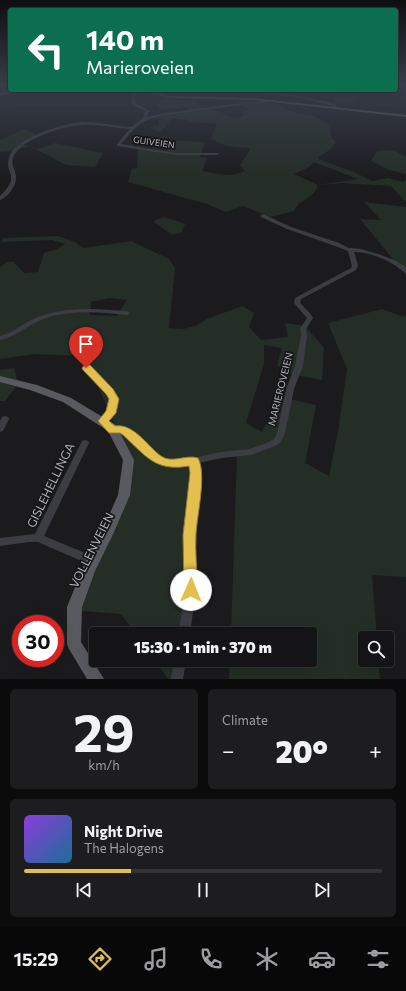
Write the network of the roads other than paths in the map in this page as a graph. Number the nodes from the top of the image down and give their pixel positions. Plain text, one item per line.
1 (146, 116) edge
2 (157, 116) edge
3 (145, 119) junction
4 (132, 128) junction
5 (217, 154) dead end
6 (0, 199) edge
7 (263, 216) dead end
8 (350, 250) junction
9 (406, 271) edge
10 (127, 313) dead end
11 (0, 338) edge
12 (86, 368) dead end
13 (0, 379) edge
14 (5, 419) dead end
15 (103, 421) junction
16 (0, 429) edge
17 (113, 430) junction
18 (85, 443) dead end
19 (194, 461) junction
20 (38, 538) junction
21 (0, 542) edge
22 (86, 558) junction
23 (185, 627) edge
24 (179, 667) edge
25 (96, 679) edge
26 (177, 679) edge

1 - 3 street
2 - 3 street
3 - 4 street, GUIVEIEN
4 - 5 street, GUIVEIEN
4 - 6 street
7 - 8 street
8 - 9 street
8 - 19 street, MARIEROVEIEN
10 - 11 street
12 - 15 street
13 - 15 main road, VOLLENVEIEN
14 - 16 street
15 - 17 main road, VOLLENVEIEN
17 - 19 street, MARIEROVEIEN
17 - 22 main road, VOLLENVEIEN
18 - 20 street, GISLEHELLINGA
19 - 23 street
20 - 21 street, GISLEHELLINGA
20 - 22 street, GISLEHELLINGA
22 - 25 main road, VOLLENVEIEN
24 - 26 street

